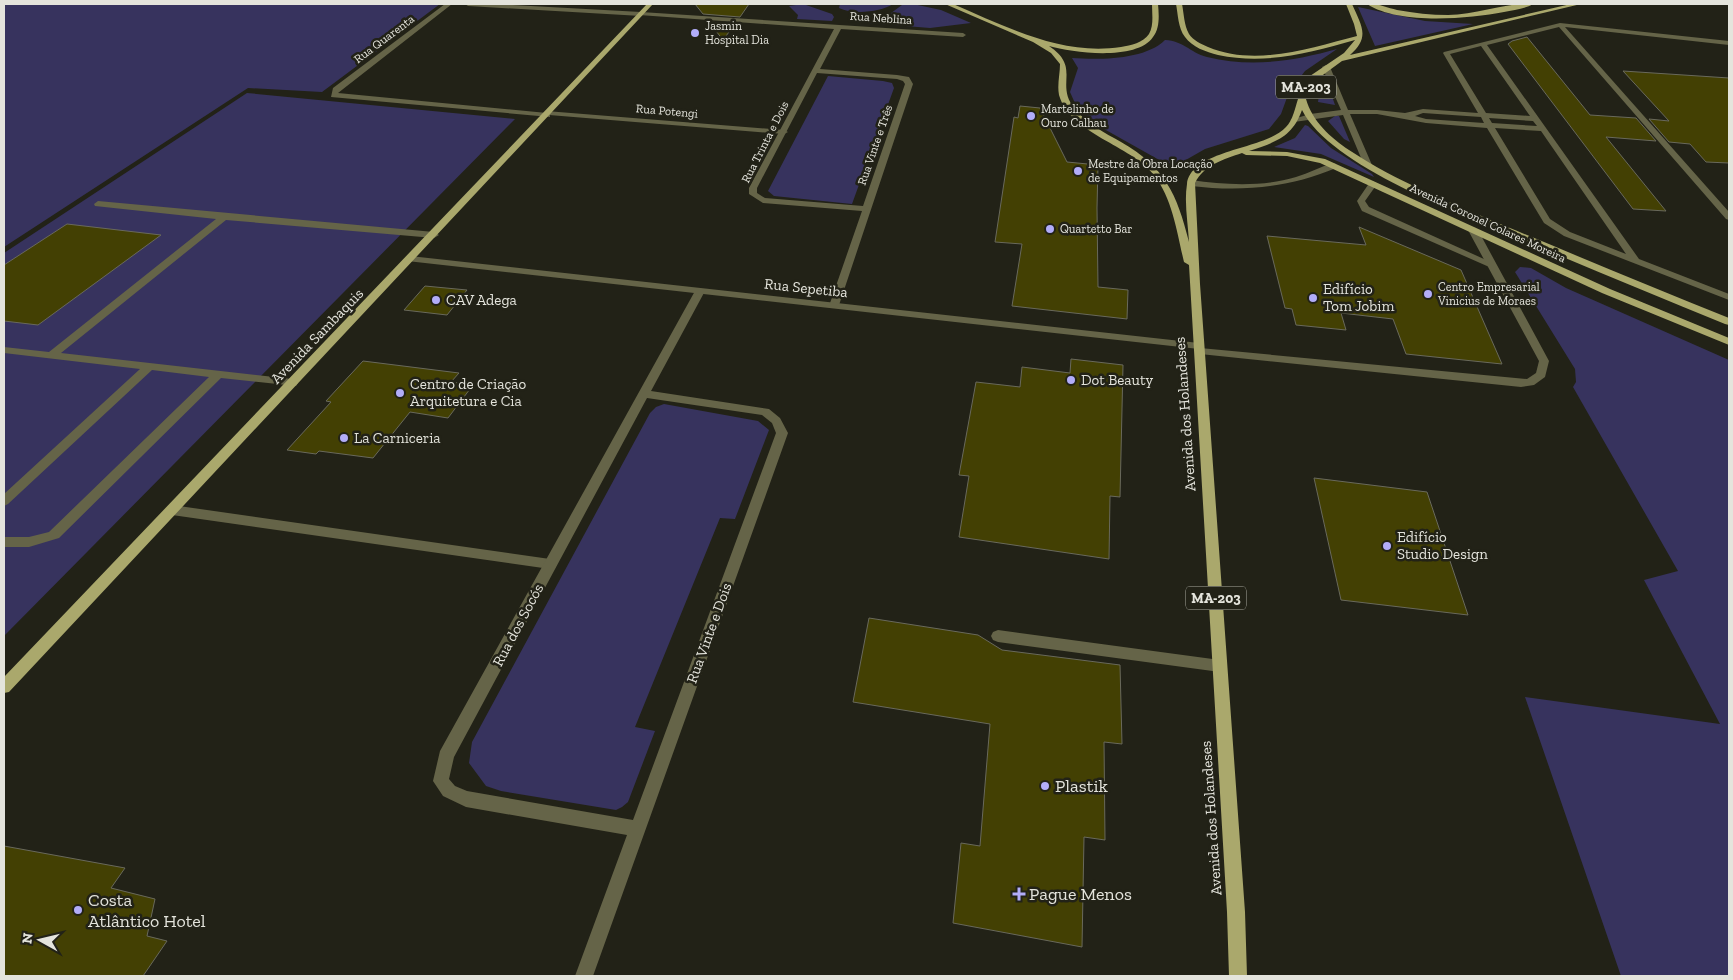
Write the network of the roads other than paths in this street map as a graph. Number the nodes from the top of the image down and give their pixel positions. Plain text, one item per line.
1 (448, 4) edge
2 (468, 4) edge
3 (650, 4) edge
4 (948, 4) edge
5 (1155, 4) edge
6 (1179, 4) edge
7 (1349, 4) edge
8 (1370, 4) edge
9 (1530, 4) edge
10 (1578, 4) edge
11 (641, 14) junction
12 (839, 26) junction
13 (1560, 26) junction
14 (963, 35) dead end
15 (1360, 37) junction
16 (1035, 40) junction
17 (1729, 42) edge
18 (1483, 44) junction
19 (1329, 65) junction
20 (815, 71) junction
21 (334, 93) joint
22 (1301, 96) junction
23 (1345, 112) junction
24 (548, 114) junction
25 (1408, 115) junction
26 (1483, 115) junction
27 (1309, 116) junction
28 (1536, 119) junction
29 (1294, 120) junction
30 (1489, 125) junction
31 (1543, 129) junction
32 (784, 132) junction
33 (1231, 155) junction
34 (1368, 165) junction
35 (1333, 166) junction
36 (1191, 183) junction
37 (1373, 184) junction
38 (98, 204) dead end
39 (866, 209) junction
40 (224, 217) junction
41 (1729, 217) edge
42 (1473, 230) junction
43 (434, 234) junction
44 (410, 259) junction
45 (1636, 261) junction
46 (1490, 264) junction
47 (1195, 284) junction
48 (700, 291) junction
49 (1729, 297) edge
50 (834, 306) junction
51 (1729, 322) edge
52 (1729, 342) edge
53 (1199, 349) junction
54 (4, 350) edge
55 (52, 355) junction
56 (150, 366) junction
57 (218, 374) junction
58 (292, 383) junction
59 (643, 394) junction
60 (4, 501) edge
61 (172, 510) junction
62 (4, 542) edge
63 (550, 564) junction
64 (998, 636) dead end
65 (1220, 666) junction
66 (4, 688) edge
67 (638, 829) junction
68 (1236, 912) junction
69 (584, 976) edge
70 (1238, 976) edge
71 (1245, 976) edge

1 - 21 street, Rua Quarenta
2 - 11 street, Rua Neblina
3 - 11 main road, Avenida Sambaquis
4 - 16 main road
5 - 16 main road
6 - 15 main road
7 - 15 main road
8 - 9 main road
10 - 19 main road
11 - 12 street, Rua Neblina
11 - 24 main road, Avenida Sambaquis
12 - 14 street, Rua Neblina
12 - 20 street, Rua Trinta e Dois
13 - 17 street
13 - 18 street
13 - 41 street
15 - 19 main road, MA-203
16 - 47 main road
18 - 26 street
18 - 28 street
19 - 22 main road, MA-203
19 - 23 street
20 - 32 street, Rua Trinta e Dois
20 - 39 street, Rua Vinte e Três
21 - 24 street, Rua Potengi
22 - 27 main road, Avenida Coronel Colares Moreira
22 - 29 main road, MA-203
23 - 25 street
23 - 27 street
23 - 34 street
24 - 32 street, Rua Potengi
24 - 43 main road, Avenida Sambaquis
25 - 26 street
25 - 30 street
26 - 28 street
26 - 30 street
27 - 29 street
27 - 34 main road, Avenida Coronel Colares Moreira
28 - 31 street
29 - 33 main road, MA-203
30 - 31 street
30 - 45 street
31 - 45 street
32 - 39 street, Rua Trinta e Dois
33 - 35 main road, Avenida Coronel Colares Moreira
33 - 36 main road, MA-203
34 - 51 main road, Avenida Coronel Colares Moreira
35 - 36 street
35 - 37 main road, Avenida Coronel Colares Moreira
36 - 47 main road, Avenida dos Holandeses / MA-203
37 - 42 main road, Avenida Coronel Colares Moreira
37 - 46 street
38 - 40 street
39 - 50 street, Rua Vinte e Três
40 - 43 street
40 - 55 street
42 - 46 street
42 - 52 main road, Avenida Coronel Colares Moreira
43 - 44 main road, Avenida Sambaquis
44 - 48 street, Rua Sepetiba
44 - 58 main road, Avenida Sambaquis
45 - 49 street
46 - 53 street, Rua Sepetiba
47 - 53 main road, Avenida dos Holandeses / MA-203
48 - 50 street, Rua Sepetiba
48 - 59 street, Rua dos Socós
50 - 53 street, Rua Sepetiba
53 - 65 main road, Avenida dos Holandeses / MA-203
54 - 55 street
55 - 56 street
56 - 57 street
56 - 60 street
57 - 58 street
57 - 62 street
58 - 61 main road, Avenida Sambaquis
59 - 63 street, Rua dos Socós
59 - 67 street, Rua Vinte e Dois
61 - 63 street
61 - 66 main road, Avenida Sambaquis
63 - 67 street, Rua dos Socós
64 - 65 street
65 - 68 main road, Avenida dos Holandeses / MA-203
67 - 69 street, Rua Vinte e Dois
68 - 70 main road, Avenida dos Holandeses / MA-203
68 - 71 main road, Avenida dos Holandeses / MA-203

